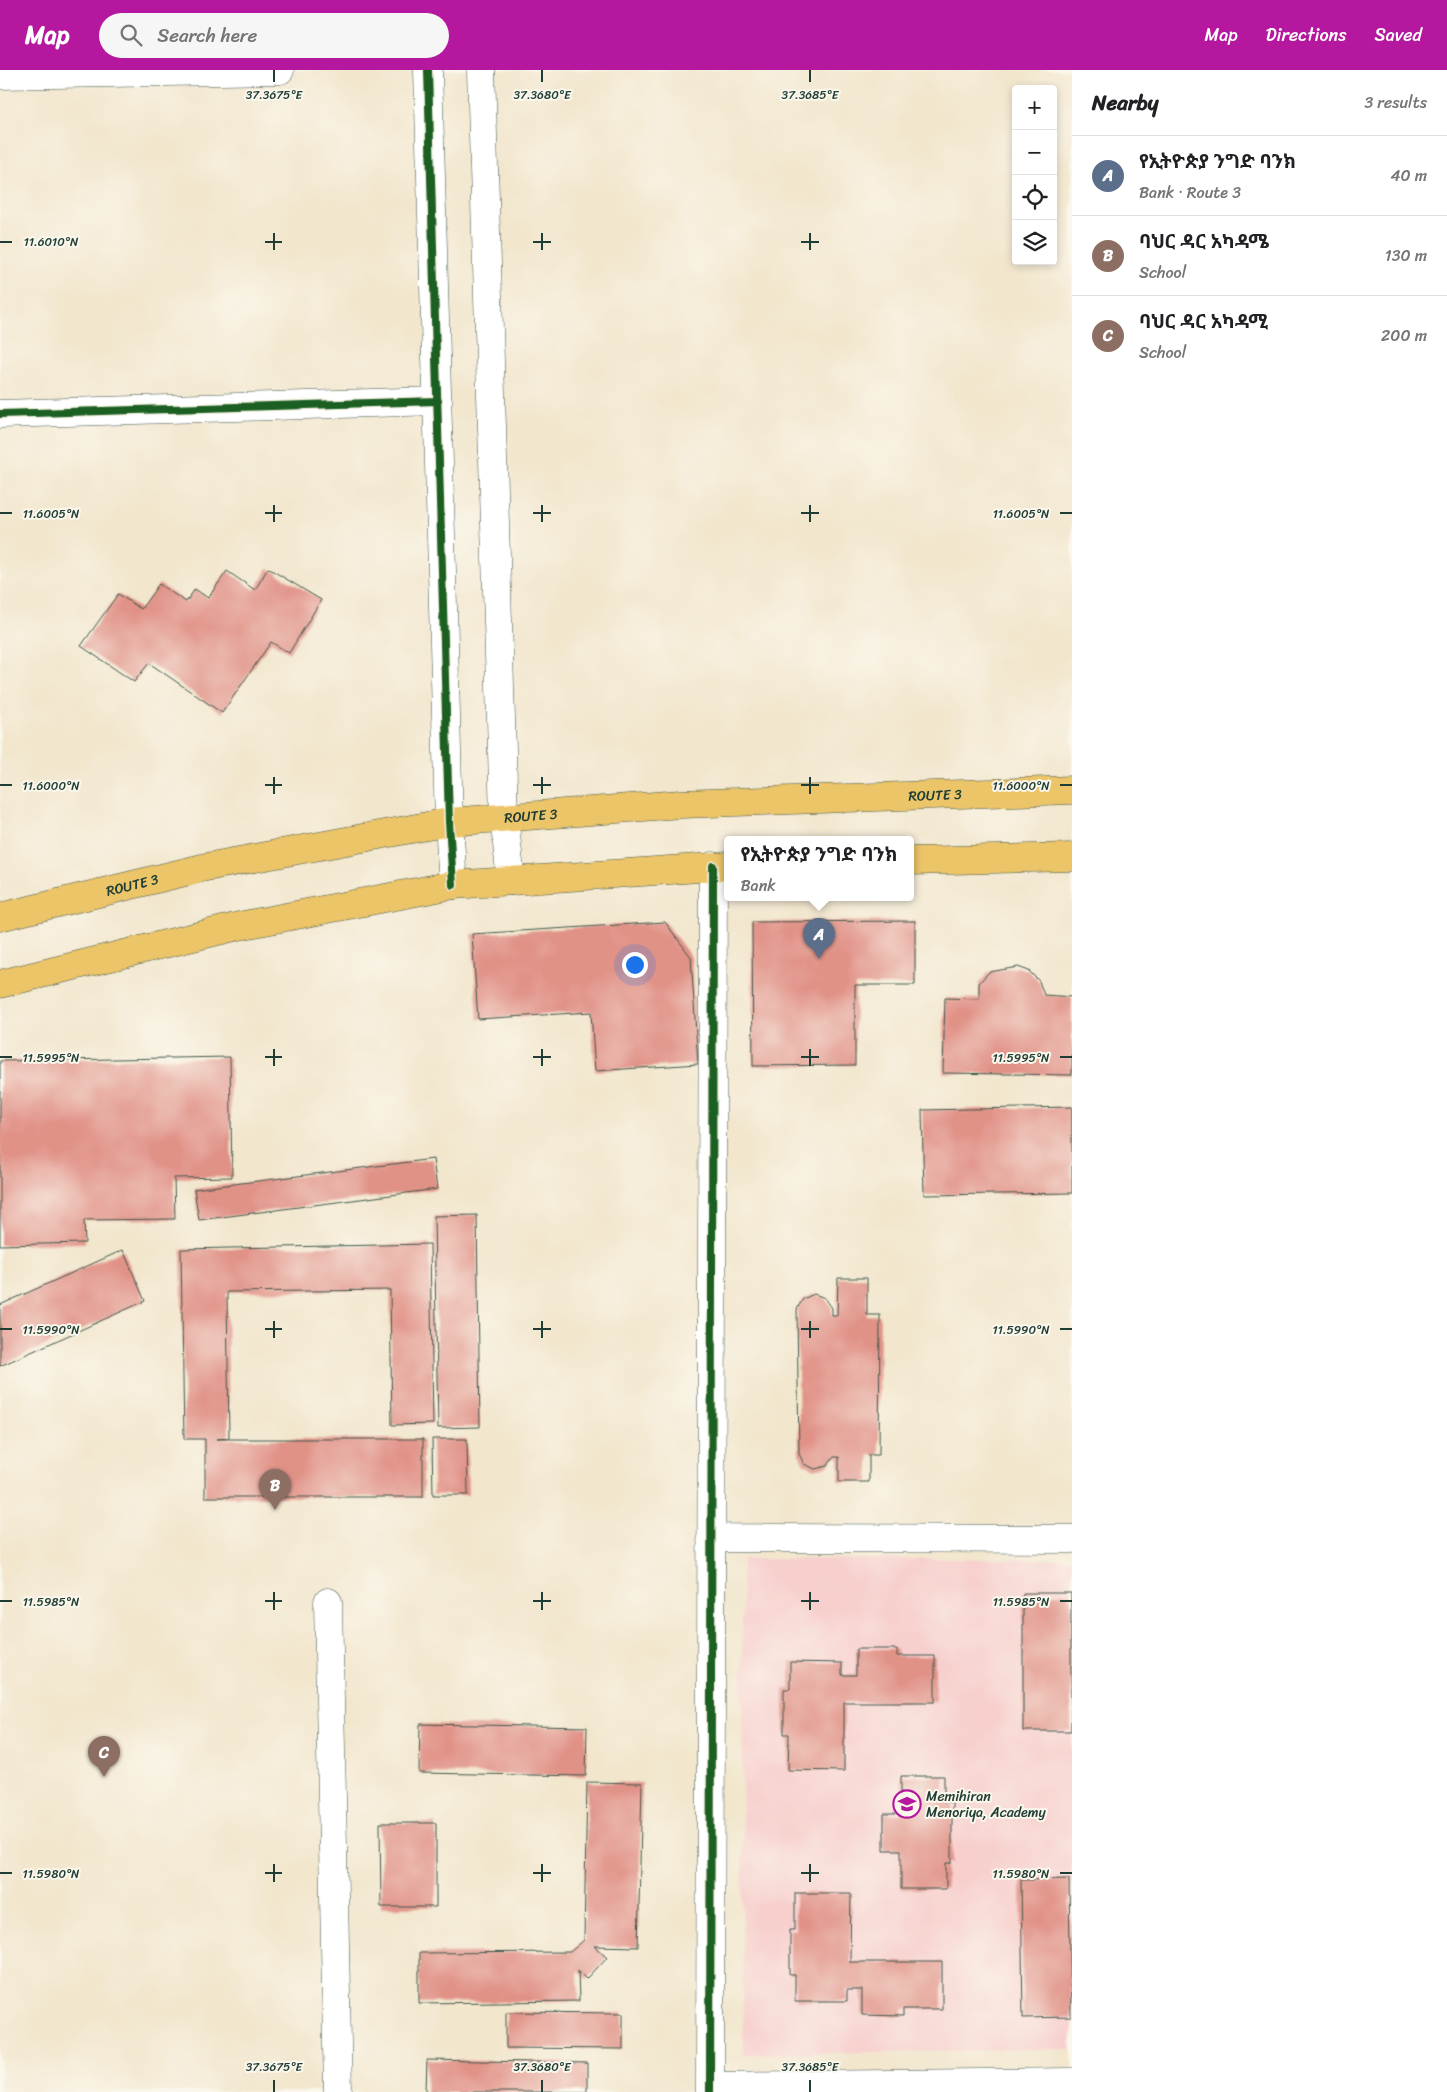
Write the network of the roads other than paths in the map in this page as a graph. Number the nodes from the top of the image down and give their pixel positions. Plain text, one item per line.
1 (280, 70) edge
2 (428, 70) edge
3 (481, 70) edge
4 (0, 75) edge
5 (438, 402) junction
6 (0, 414) edge
7 (1072, 790) edge
8 (504, 816) junction
9 (448, 822) junction
10 (1072, 857) edge
11 (914, 861) edge
12 (720, 866) edge
13 (511, 881) junction
14 (453, 885) junction
15 (0, 917) edge
16 (0, 984) edge
17 (711, 1538) junction
18 (1072, 1539) edge
19 (328, 1602) dead end
20 (1072, 2082) edge
21 (710, 2089) edge
22 (338, 2092) edge

1 - 4 street
2 - 5 street
3 - 8 street
5 - 6 street
5 - 9 street
7 - 8 main road, ROUTE 3
8 - 9 main road, ROUTE 3
8 - 13 street
9 - 14 street
9 - 15 main road, ROUTE 3
10 - 11 main road
12 - 13 main road
12 - 17 street
13 - 14 main road
14 - 16 main road
17 - 18 street
17 - 21 street
19 - 22 street
20 - 21 street

